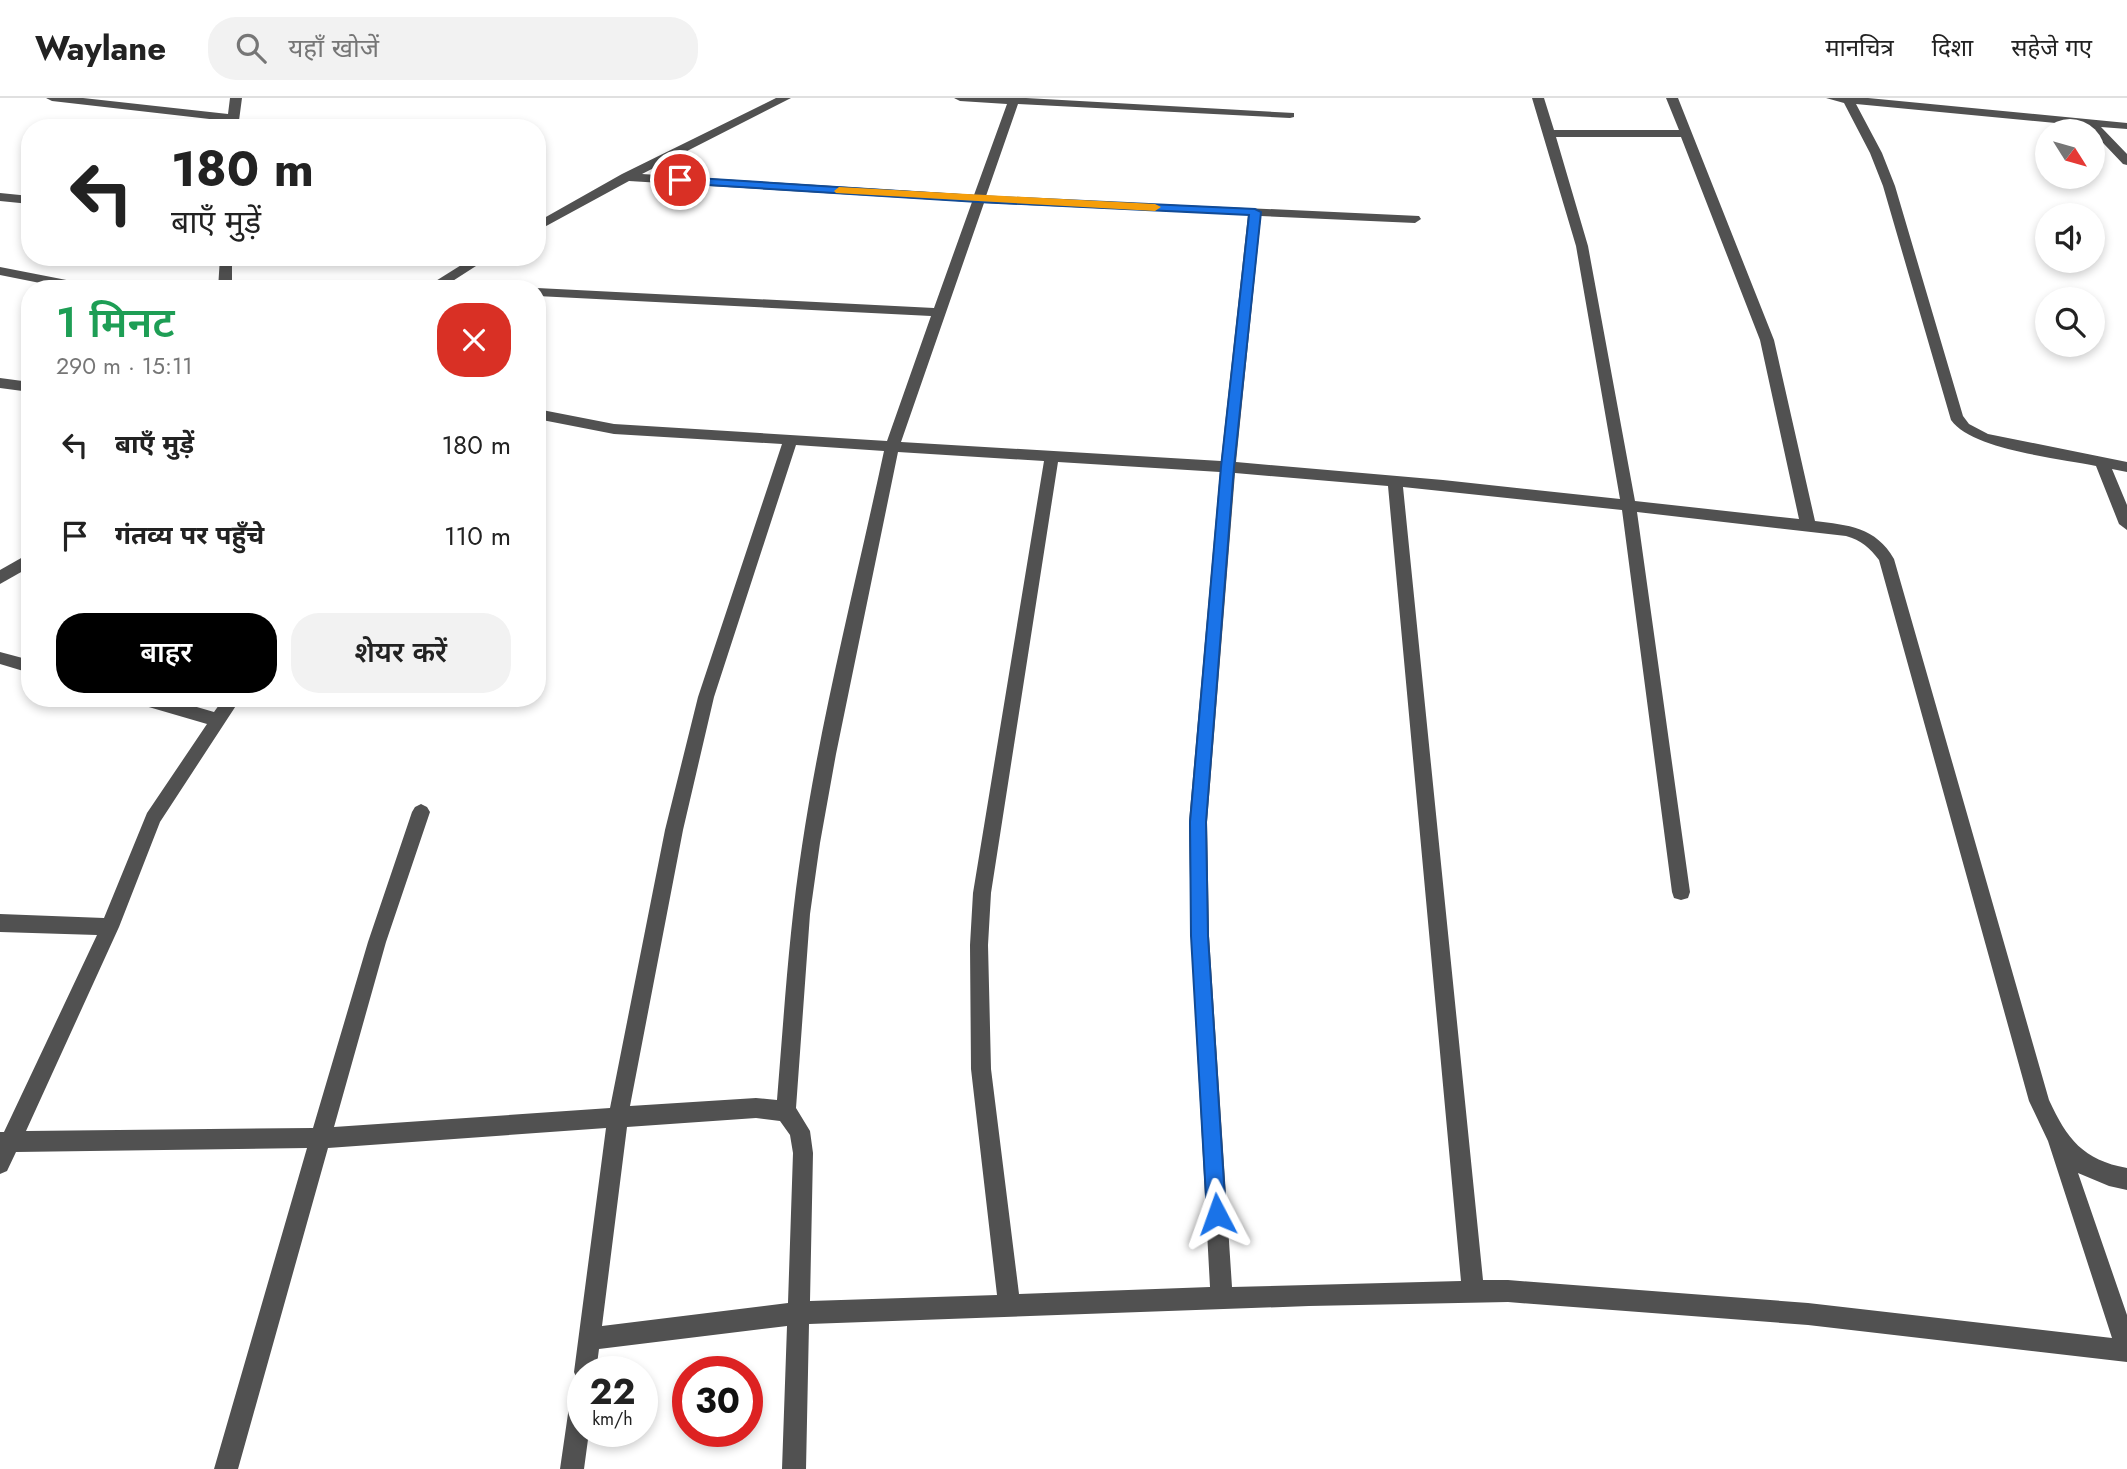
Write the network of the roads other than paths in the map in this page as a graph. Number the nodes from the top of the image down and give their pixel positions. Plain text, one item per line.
1 (52, 98) edge
2 (236, 98) edge
3 (785, 98) edge
4 (960, 98) edge
5 (1218, 98) edge
6 (1538, 98) edge
7 (1672, 98) edge
8 (1832, 98) edge
9 (1847, 99) edge
10 (1014, 100) junction
11 (1216, 111) junction
12 (1290, 115) dead end
13 (204, 119) edge
14 (233, 119) edge
15 (2058, 119) edge
16 (2105, 123) edge
17 (2127, 125) edge
18 (1686, 133) junction
19 (1550, 134) junction
20 (2105, 138) edge
21 (2127, 161) edge
22 (626, 177) junction
23 (0, 197) edge
24 (21, 199) edge
25 (978, 199) junction
26 (1255, 212) junction
27 (546, 217) edge
28 (553, 218) junction
29 (1415, 219) dead end
30 (546, 222) edge
31 (469, 266) edge
32 (0, 271) edge
33 (46, 280) edge
34 (445, 280) edge
35 (546, 292) edge
36 (939, 312) junction
37 (0, 383) edge
38 (21, 386) edge
39 (546, 416) edge
40 (790, 440) junction
41 (892, 447) junction
42 (1052, 456) junction
43 (2102, 462) junction
44 (1228, 467) junction
45 (2127, 467) edge
46 (1395, 481) junction
47 (1627, 505) junction
48 (2127, 524) edge
49 (1808, 526) junction
50 (21, 565) edge
51 (0, 578) edge
52 (0, 658) edge
53 (21, 664) edge
54 (172, 707) edge
55 (227, 707) edge
56 (218, 720) junction
57 (421, 812) dead end
58 (1681, 892) dead end
59 (0, 923) edge
60 (110, 927) junction
61 (786, 1111) junction
62 (618, 1118) junction
63 (2054, 1136) junction
64 (320, 1138) junction
65 (5, 1142) edge
66 (0, 1164) edge
67 (2127, 1179) edge
68 (1473, 1292) junction
69 (1222, 1298) junction
70 (1009, 1305) junction
71 (798, 1313) junction
72 (589, 1339) junction
73 (2127, 1350) edge
74 (586, 1356) edge
75 (575, 1447) edge
76 (226, 1469) edge
77 (572, 1469) edge
78 (793, 1469) edge

1 - 13 street
2 - 14 street
3 - 22 street
4 - 10 street
5 - 11 street
6 - 19 street
7 - 18 street
8 - 9 street
9 - 15 street
9 - 43 street
10 - 11 street
10 - 25 street
11 - 12 street
16 - 17 street
18 - 19 street
18 - 49 street
19 - 47 street
20 - 21 street
22 - 25 street
22 - 28 street
23 - 24 street
25 - 26 street
25 - 36 street
26 - 29 street
26 - 44 street
27 - 28 street
28 - 30 street
31 - 34 street
32 - 33 street
35 - 36 street
36 - 41 street
37 - 38 street
39 - 40 street
40 - 41 street
40 - 62 street
41 - 42 street
41 - 61 street
42 - 44 street
42 - 70 street
43 - 45 street
43 - 48 street
44 - 46 street
44 - 69 street
46 - 47 street
46 - 68 street
47 - 49 street
47 - 58 street
49 - 63 street
50 - 51 street
52 - 53 street
54 - 56 street
55 - 56 street
56 - 60 street
57 - 64 street
59 - 60 street
60 - 65 street
61 - 62 street
61 - 71 street
62 - 64 street
62 - 72 street
63 - 67 street
63 - 73 street
64 - 65 street
64 - 76 street
65 - 66 street
68 - 69 street
68 - 73 street
69 - 70 street
70 - 71 street
71 - 72 street
71 - 78 street
72 - 74 street
75 - 77 street

